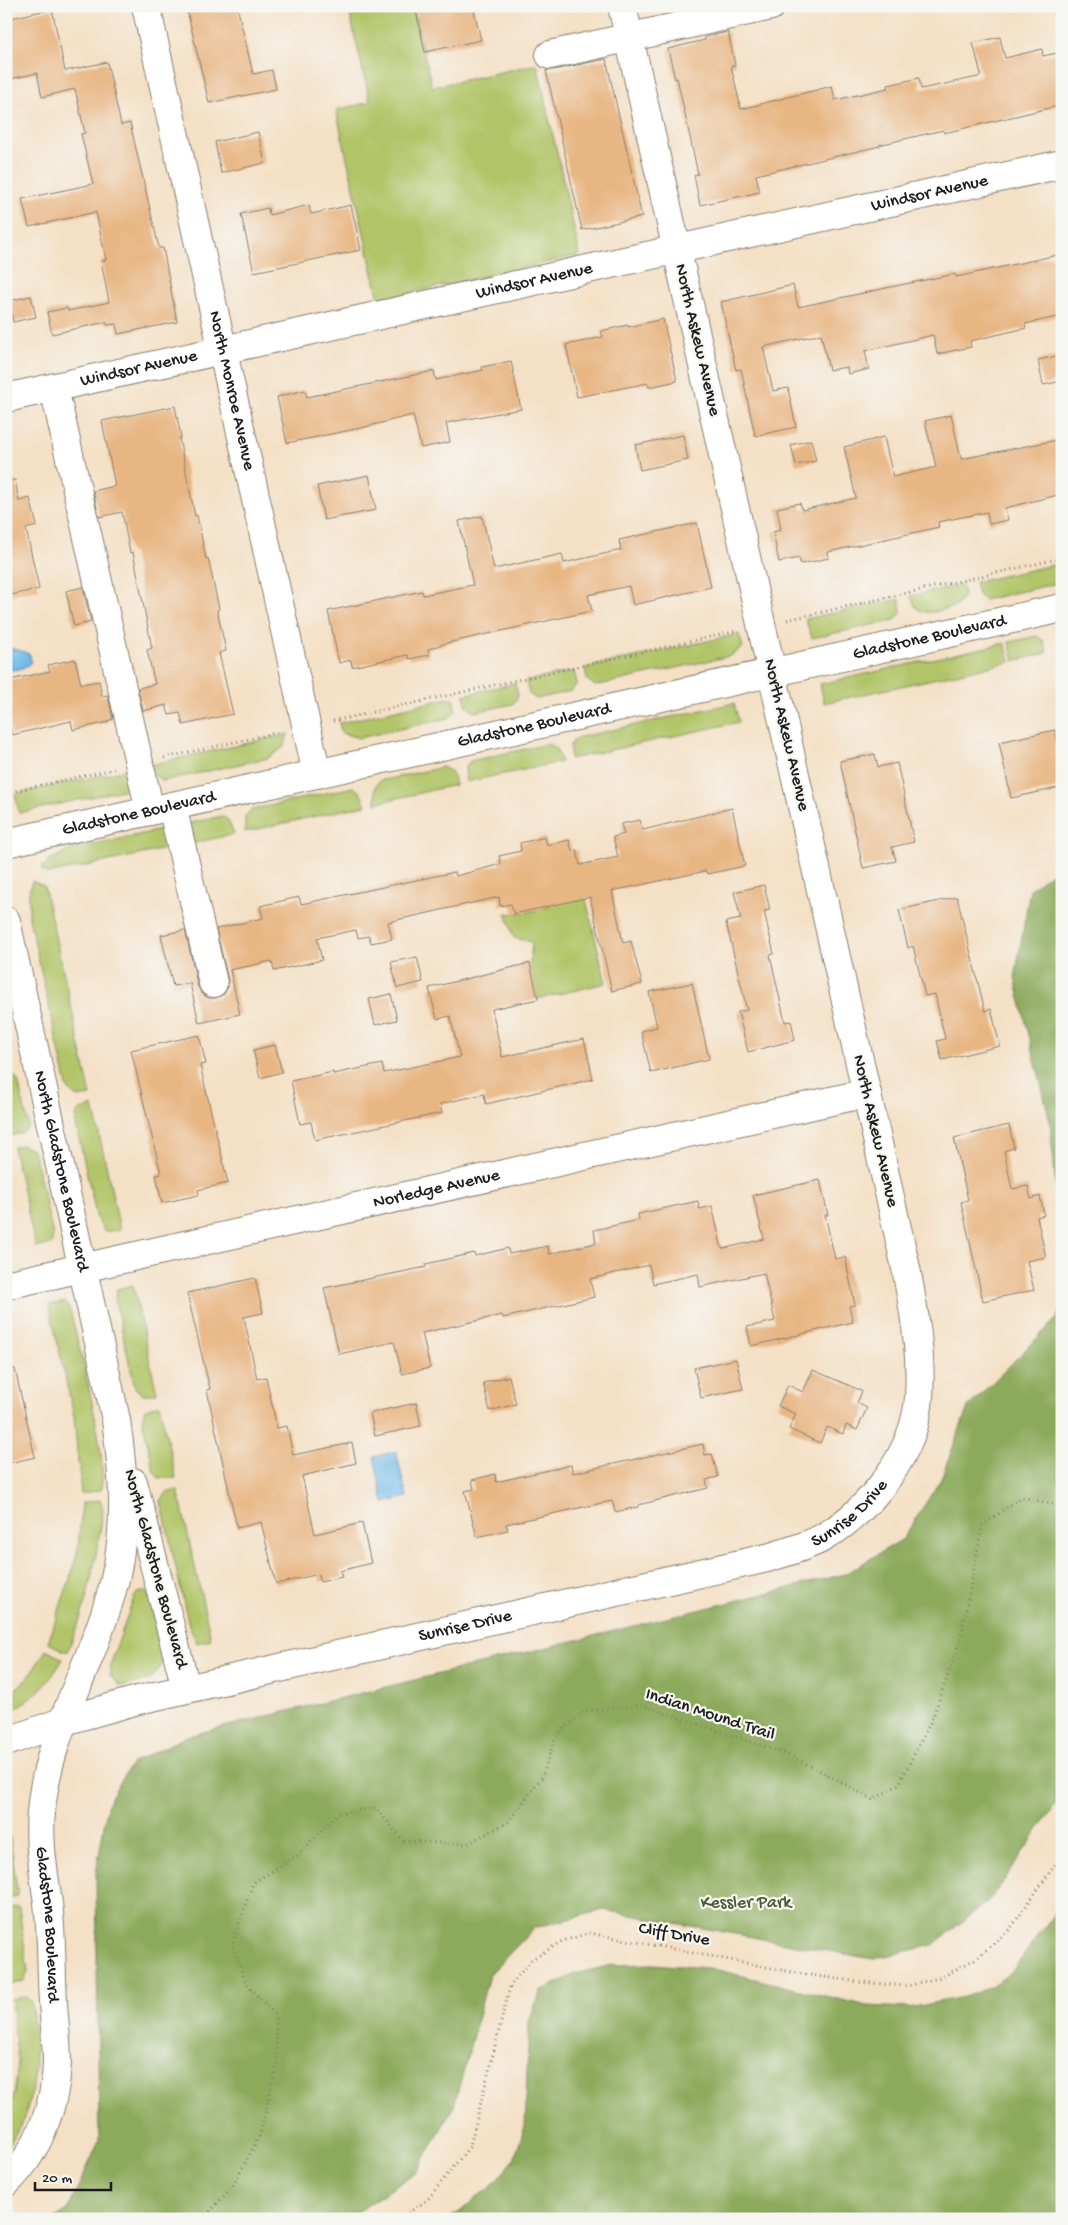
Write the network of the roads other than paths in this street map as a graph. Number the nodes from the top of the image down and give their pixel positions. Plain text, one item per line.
1 (146, 6) edge
2 (622, 6) edge
3 (771, 6) edge
4 (629, 38) junction
5 (550, 55) dead end
6 (1062, 164) edge
7 (677, 250) junction
8 (221, 351) junction
9 (54, 388) junction
10 (6, 398) edge
11 (1062, 608) edge
12 (772, 672) junction
13 (317, 774) junction
14 (161, 808) junction
15 (6, 843) edge
16 (6, 921) edge
17 (213, 983) dead end
18 (867, 1093) junction
19 (84, 1268) junction
20 (6, 1285) edge
21 (116, 1420) junction
22 (896, 1464) joint
23 (89, 1659) joint
24 (186, 1688) junction
25 (64, 1721) junction
26 (6, 1742) edge
27 (6, 2183) edge

1 - 8 street, North Monroe Avenue
2 - 4 street, North Askew Avenue
3 - 4 street
4 - 5 street
4 - 7 street, North Askew Avenue
6 - 7 street, Windsor Avenue
7 - 8 street, Windsor Avenue
7 - 12 street, North Askew Avenue
8 - 9 street, Windsor Avenue
8 - 13 street, North Monroe Avenue
9 - 10 street, Windsor Avenue
9 - 14 street
11 - 12 street, Gladstone Boulevard
12 - 13 street, Gladstone Boulevard
12 - 18 street, North Askew Avenue
13 - 14 street, Gladstone Boulevard
14 - 15 street, Gladstone Boulevard
14 - 17 street
16 - 19 street, North Gladstone Boulevard
18 - 19 street, Norledge Avenue
18 - 22 street, North Askew Avenue
19 - 20 street, Norledge Avenue
19 - 21 street, North Gladstone Boulevard
21 - 23 street, North Gladstone Boulevard
21 - 24 street, North Gladstone Boulevard
22 - 24 street, Sunrise Drive
23 - 25 street, Gladstone Boulevard
24 - 25 street, Sunrise Drive
25 - 26 street, Sunrise Drive
25 - 27 street, Gladstone Boulevard

